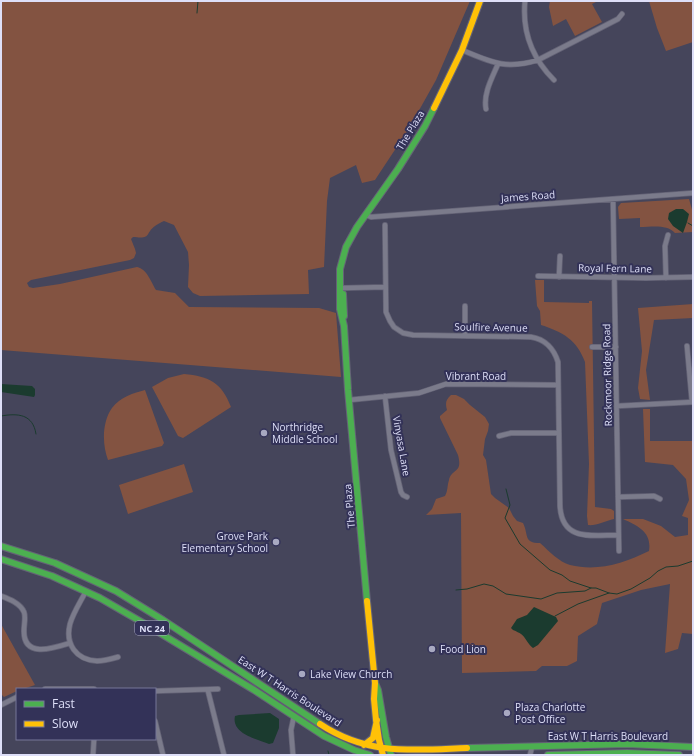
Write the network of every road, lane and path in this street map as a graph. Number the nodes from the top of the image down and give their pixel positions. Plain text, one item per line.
1 (480, 1) edge
2 (525, 1) edge
3 (622, 14) dead end
4 (462, 50) junction
5 (538, 60) junction
6 (498, 64) junction
7 (554, 80) dead end
8 (486, 110) dead end
9 (693, 193) edge
10 (613, 199) junction
11 (366, 215) junction
12 (385, 225) dead end
13 (668, 235) dead end
14 (560, 256) dead end
15 (342, 262) junction
16 (538, 276) dead end
17 (559, 277) junction
18 (693, 277) edge
19 (614, 278) junction
20 (666, 278) junction
21 (385, 287) junction
22 (343, 288) junction
23 (465, 306) dead end
24 (344, 326) junction
25 (464, 336) junction
26 (616, 346) junction
27 (687, 346) dead end
28 (592, 347) dead end
29 (558, 385) junction
30 (385, 396) junction
31 (349, 400) junction
32 (692, 402) edge
33 (617, 406) junction
34 (559, 433) junction
35 (499, 436) dead end
36 (407, 497) dead end
37 (618, 497) junction
38 (660, 499) dead end
39 (618, 535) junction
40 (1, 546) edge
41 (619, 551) dead end
42 (1, 559) edge
43 (86, 591) junction
44 (1, 596) edge
45 (70, 643) junction
46 (118, 657) dead end
47 (376, 683) junction
48 (218, 689) dead end
49 (156, 690) edge
50 (208, 691) junction
51 (16, 697) edge
52 (1, 704) edge
53 (294, 716) junction
54 (377, 720) junction
55 (156, 727) edge
56 (94, 740) edge
57 (364, 744) junction
58 (532, 747) junction
59 (693, 747) edge
60 (380, 748) junction
61 (390, 752) edge
62 (93, 755) edge
63 (163, 755) edge
64 (224, 755) edge
65 (293, 755) edge
66 (370, 755) edge
67 (383, 755) edge
68 (530, 755) edge
69 (548, 755) edge
70 (679, 755) edge

1 - 4 main road, The Plaza
2 - 5 street
3 - 5 street
4 - 6 street
4 - 11 main road, The Plaza
5 - 6 street
5 - 7 street
6 - 8 street
9 - 10 street, James Road
10 - 11 street, James Road
10 - 19 street, Rockmoor Ridge Road
11 - 15 main road, The Plaza
12 - 21 street, Soulfire Avenue
13 - 20 street
14 - 17 street
15 - 22 main road, The Plaza
15 - 24 main road, The Plaza
16 - 17 street, Royal Fern Lane
17 - 19 street, Royal Fern Lane
18 - 20 street, Royal Fern Lane
19 - 20 street, Royal Fern Lane
19 - 26 street, Rockmoor Ridge Road
21 - 22 street
21 - 25 street, Soulfire Avenue
22 - 24 main road, The Plaza
23 - 25 street
24 - 31 main road, The Plaza
25 - 29 street, Soulfire Avenue
26 - 28 street
26 - 33 street, Rockmoor Ridge Road
27 - 32 street
29 - 30 street, Vibrant Road
29 - 34 street, Soulfire Avenue
30 - 31 street, Vibrant Road
30 - 36 street, Vinyasa Lane
31 - 47 main road, The Plaza
32 - 33 street
33 - 37 street, Rockmoor Ridge Road
34 - 35 street
34 - 39 street, Soulfire Avenue
37 - 38 street
37 - 39 street, Rockmoor Ridge Road
39 - 41 street, Rockmoor Ridge Road
40 - 57 main road, East W T Harris Boulevard / NC 24
42 - 43 main road, East W T Harris Boulevard / NC 24
43 - 45 street
43 - 53 main road, East W T Harris Boulevard / NC 24
44 - 45 street
45 - 46 street
47 - 54 main road, The Plaza
47 - 61 main road, The Plaza
48 - 50 street
49 - 50 street
50 - 64 street
51 - 52 street
53 - 65 street
53 - 66 main road, East W T Harris Boulevard / NC 24
54 - 57 main road
54 - 60 main road, The Plaza
55 - 63 street
56 - 62 street
57 - 60 main road, East W T Harris Boulevard / NC 24
58 - 59 main road, East W T Harris Boulevard / NC 24
58 - 61 main road, East W T Harris Boulevard / NC 24
58 - 68 street
60 - 61 main road, East W T Harris Boulevard / NC 24
60 - 67 main road, The Plaza
69 - 70 main road, East W T Harris Boulevard

